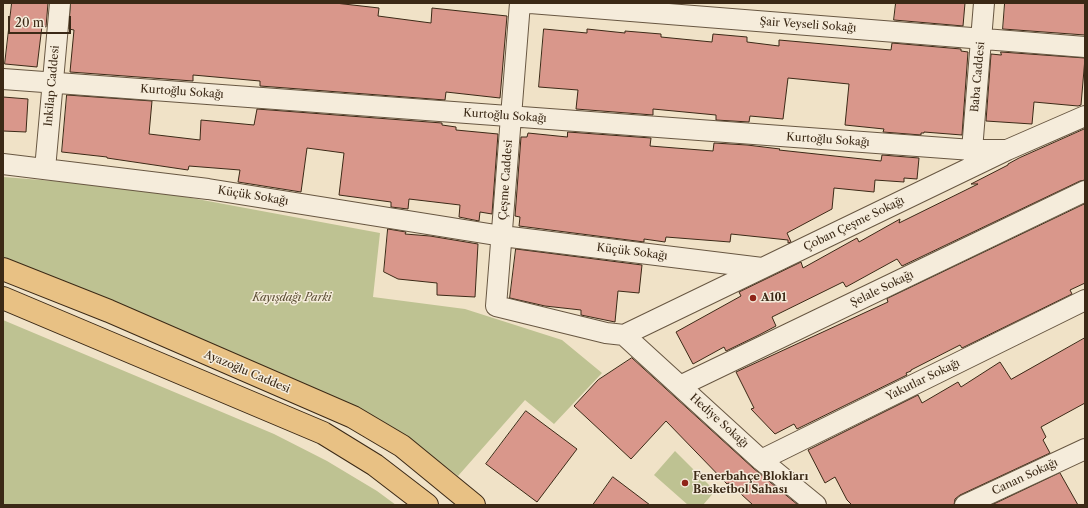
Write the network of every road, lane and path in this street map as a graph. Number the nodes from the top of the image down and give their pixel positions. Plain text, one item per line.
1 (60, 3) edge
2 (520, 3) edge
3 (530, 3) edge
4 (984, 3) edge
5 (981, 38) junction
6 (1085, 47) edge
7 (3, 79) edge
8 (53, 83) junction
9 (1085, 116) edge
10 (511, 117) junction
11 (972, 150) junction
12 (1007, 150) junction
13 (3, 164) edge
14 (45, 169) junction
15 (1085, 191) edge
16 (502, 236) junction
17 (3, 268) edge
18 (762, 268) junction
19 (3, 298) edge
20 (1085, 300) edge
21 (615, 334) junction
22 (680, 386) junction
23 (1085, 449) edge
24 (761, 460) junction
25 (426, 505) edge
26 (474, 505) edge
27 (816, 505) edge
28 (966, 505) edge

1 - 8 street, Inkilap Caddesi
2 - 10 street, Çeşme Caddesi
3 - 5 street, Şair Veyseli Sokağı
4 - 5 street, Baba Caddesi
5 - 6 street, Şair Veyseli Sokağı
5 - 11 street, Baba Caddesi
7 - 8 street, Kurtoğlu Sokağı
8 - 10 street, Kurtoğlu Sokağı
8 - 14 street, Inkilap Caddesi
9 - 12 street, Çoban Çeşme Sokağı
10 - 11 street, Kurtoğlu Sokağı
10 - 16 street, Çeşme Caddesi
11 - 12 street, Kurtoğlu Sokağı
12 - 18 street, Çoban Çeşme Sokağı
13 - 14 street, Küçük Sokağı
14 - 16 street, Küçük Sokağı
15 - 22 street, Şelale Sokağı
16 - 18 street, Küçük Sokağı
16 - 21 street
17 - 26 main road, Ayazoğlu Caddesi
18 - 21 street, Çoban Çeşme Sokağı
19 - 25 main road
20 - 24 street, Yakutlar Sokağı
21 - 22 street, Hediye Sokağı
22 - 24 street, Hediye Sokağı
23 - 28 street, Canan Sokağı
24 - 27 street, Hediye Sokağı

